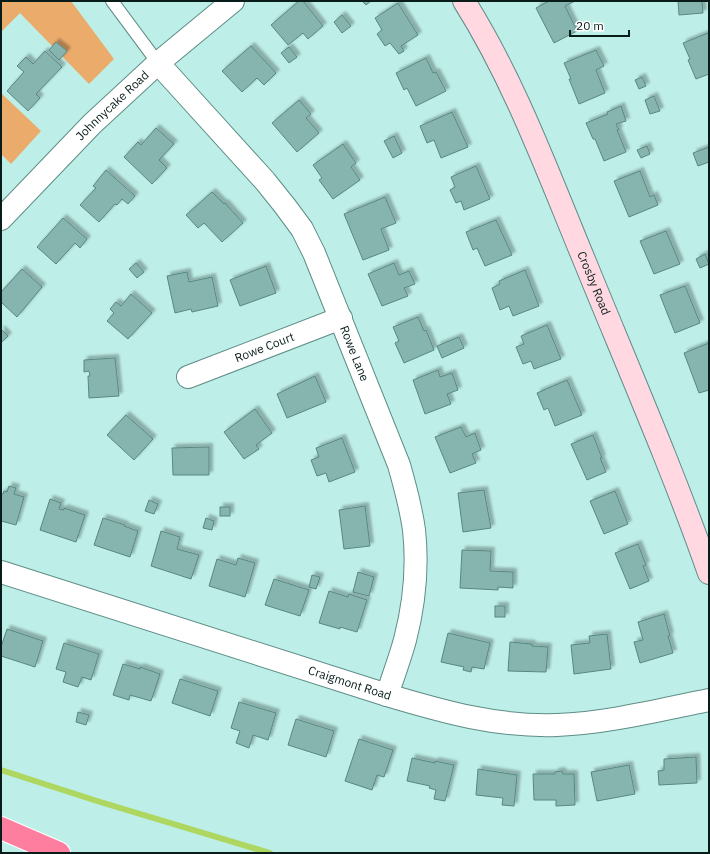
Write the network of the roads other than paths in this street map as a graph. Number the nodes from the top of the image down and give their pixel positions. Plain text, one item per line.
1 (112, 1) edge
2 (234, 1) edge
3 (464, 1) edge
4 (158, 63) junction
5 (1, 219) edge
6 (341, 318) junction
7 (188, 377) dead end
8 (1, 572) edge
9 (709, 573) edge
10 (387, 695) junction
11 (709, 700) edge
12 (1, 828) edge
13 (1, 843) edge
14 (34, 853) edge
15 (59, 853) edge

1 - 4 lane
2 - 4 street, Johnnycake Road
3 - 9 main road, Crosby Road
4 - 5 street, Johnnycake Road
4 - 6 street, Rowe Lane
6 - 7 street, Rowe Court
6 - 10 street, Rowe Lane
8 - 10 street, Craigmont Road
10 - 11 street, Craigmont Road
12 - 15 highway
13 - 14 highway

